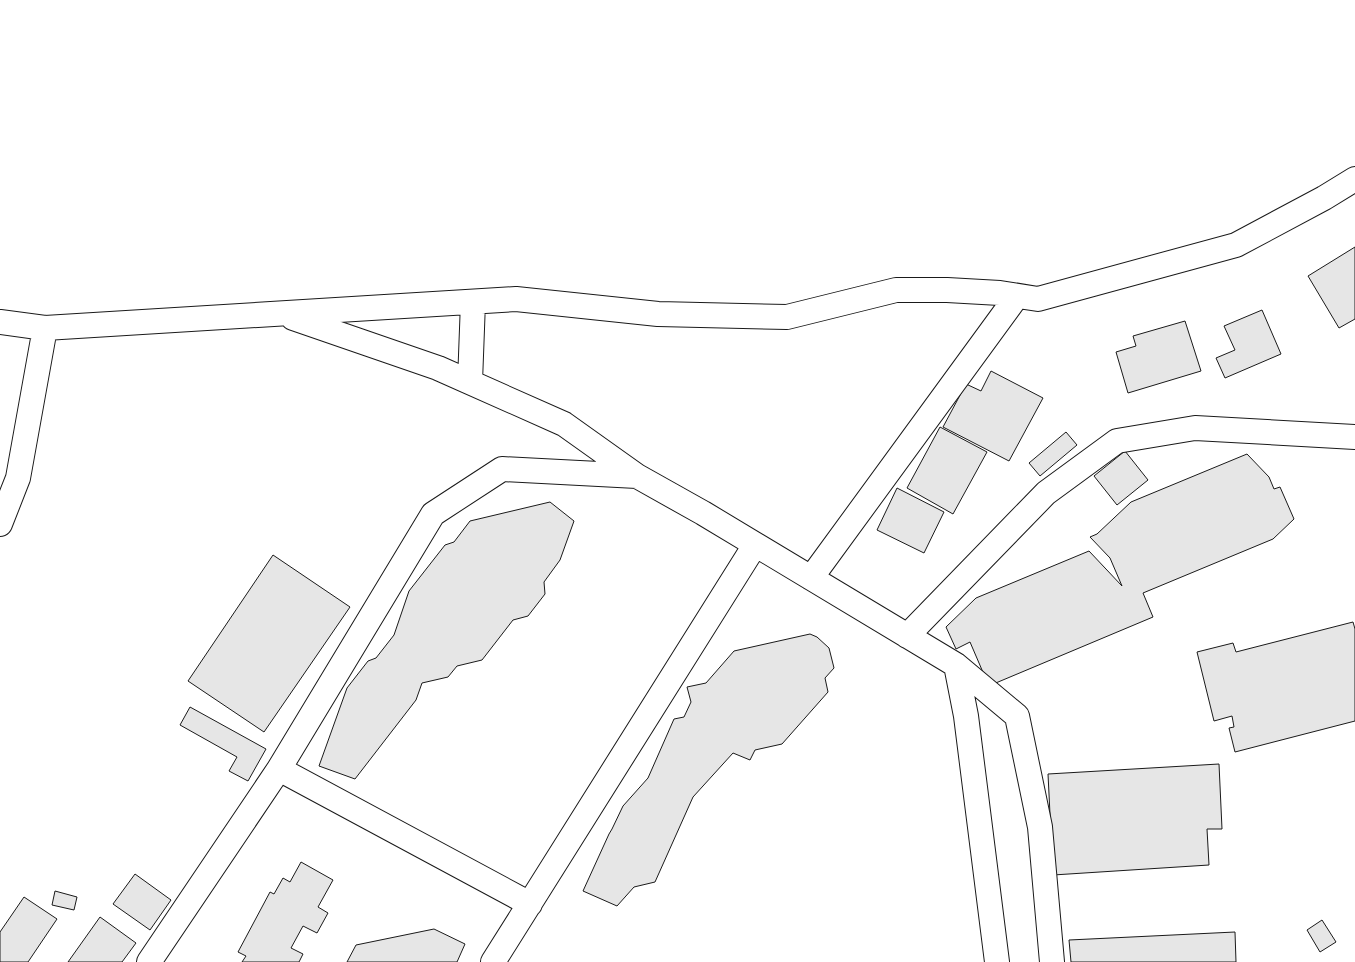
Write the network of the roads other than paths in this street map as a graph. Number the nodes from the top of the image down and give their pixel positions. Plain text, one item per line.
1 (1355, 179) edge
2 (1017, 296) junction
3 (473, 302) junction
4 (283, 314) junction
5 (0, 322) edge
6 (45, 328) junction
7 (470, 382) junction
8 (1355, 437) edge
9 (637, 476) junction
10 (0, 524) edge
11 (755, 545) junction
12 (811, 578) junction
13 (907, 636) junction
14 (956, 665) junction
15 (280, 769) junction
16 (530, 904) junction
17 (149, 962) edge
18 (493, 962) edge
19 (997, 962) edge
20 (1052, 962) edge

1 - 2 street
2 - 3 street
2 - 12 street
3 - 4 street
3 - 7 street
4 - 6 street
4 - 7 street
5 - 6 street
6 - 10 street
7 - 9 street
8 - 13 street
9 - 11 street
9 - 15 street
11 - 12 street
11 - 16 street
12 - 13 street
13 - 14 street
14 - 19 street
14 - 20 street
15 - 16 street
15 - 17 street
16 - 18 street

